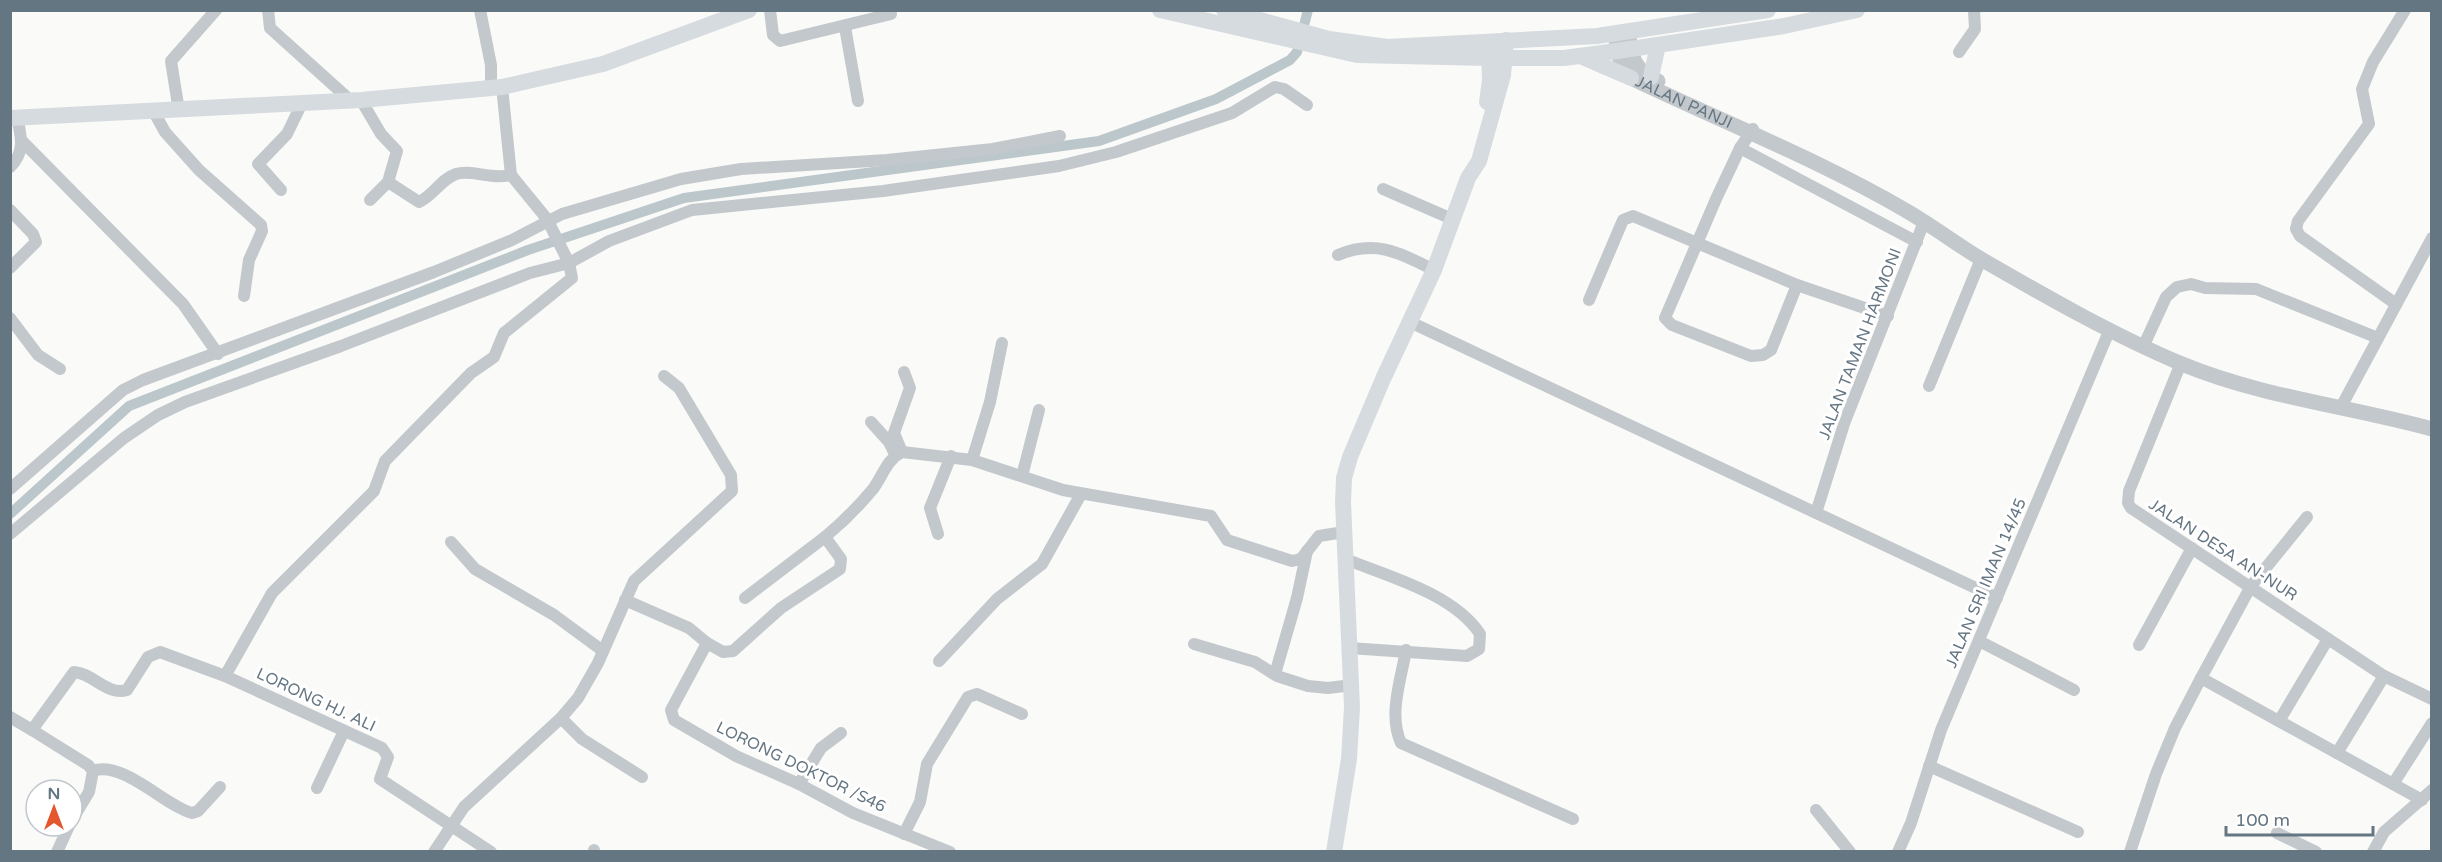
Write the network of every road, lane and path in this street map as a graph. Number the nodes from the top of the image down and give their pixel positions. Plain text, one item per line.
1 (216, 10) edge
2 (268, 10) edge
3 (480, 10) edge
4 (749, 10) edge
5 (770, 10) edge
6 (1160, 10) edge
7 (1224, 10) edge
8 (1768, 10) edge
9 (1857, 10) edge
10 (1974, 10) edge
11 (2405, 10) edge
12 (891, 14) dead end
13 (1726, 14) edge
14 (845, 27) junction
15 (1278, 32) junction
16 (1622, 32) junction
17 (1323, 45) junction
18 (1658, 45) junction
19 (1624, 50) junction
20 (1494, 52) junction
21 (1959, 52) dead end
22 (1580, 56) junction
23 (1651, 77) junction
24 (1631, 78) junction
25 (497, 88) junction
26 (356, 100) junction
27 (858, 101) dead end
28 (302, 103) junction
29 (1306, 105) dead end
30 (179, 111) junction
31 (154, 112) junction
32 (14, 118) edge
33 (1751, 132) junction
34 (1060, 136) dead end
35 (22, 141) junction
36 (1740, 148) junction
37 (1798, 154) junction
38 (10, 166) edge
39 (1828, 169) junction
40 (1787, 173) junction
41 (511, 175) junction
42 (388, 182) junction
43 (1383, 189) dead end
44 (281, 190) dead end
45 (1819, 190) junction
46 (370, 200) dead end
47 (10, 210) edge
48 (1452, 219) junction
49 (1924, 222) junction
50 (549, 223) junction
51 (2432, 238) edge
52 (1917, 242) junction
53 (1698, 243) junction
54 (1338, 255) dead end
55 (567, 258) junction
56 (1982, 259) junction
57 (10, 268) edge
58 (1434, 270) junction
59 (1797, 285) junction
60 (244, 296) dead end
61 (1588, 300) dead end
62 (2396, 304) junction
63 (1888, 316) junction
64 (1410, 322) junction
65 (12, 324) edge
66 (2110, 329) junction
67 (2378, 338) junction
68 (1002, 343) dead end
69 (2144, 345) junction
70 (218, 354) junction
71 (2181, 363) junction
72 (60, 369) dead end
73 (904, 372) dead end
74 (664, 376) dead end
75 (1929, 386) dead end
76 (2341, 407) junction
77 (1039, 410) dead end
78 (871, 422) dead end
79 (2432, 429) edge
80 (898, 454) junction
81 (951, 456) junction
82 (972, 460) junction
83 (1022, 476) junction
84 (10, 489) edge
85 (1081, 494) junction
86 (1816, 513) junction
87 (2307, 517) dead end
88 (1344, 532) junction
89 (10, 534) edge
90 (938, 534) dead end
91 (825, 537) junction
92 (451, 542) dead end
93 (2192, 548) junction
94 (1308, 550) junction
95 (1345, 559) junction
96 (2251, 586) junction
97 (745, 598) dead end
98 (1997, 598) junction
99 (625, 600) junction
100 (2328, 639) junction
101 (1979, 641) junction
102 (707, 643) junction
103 (1194, 644) dead end
104 (2139, 645) dead end
105 (1349, 648) junction
106 (1406, 650) junction
107 (603, 651) junction
108 (939, 661) dead end
109 (1275, 674) junction
110 (225, 676) junction
111 (2384, 676) junction
112 (2201, 678) junction
113 (1352, 685) junction
114 (2074, 690) dead end
115 (2432, 699) edge
116 (1022, 714) dead end
117 (10, 717) edge
118 (561, 718) junction
119 (2279, 721) junction
120 (2432, 723) edge
121 (32, 730) junction
122 (344, 731) junction
123 (841, 733) dead end
124 (2337, 753) junction
125 (1929, 766) junction
126 (93, 771) junction
127 (642, 777) dead end
128 (799, 784) junction
129 (2393, 784) junction
130 (220, 787) dead end
131 (317, 788) dead end
132 (2432, 790) edge
133 (84, 800) edge
134 (2422, 800) junction
135 (1816, 810) dead end
136 (1573, 819) dead end
137 (452, 825) junction
138 (2078, 832) dead end
139 (2277, 833) dead end
140 (904, 834) junction
141 (63, 838) edge
142 (1334, 851) edge
143 (57, 852) edge
144 (434, 852) edge
145 (491, 852) edge
146 (950, 852) edge
147 (1850, 852) edge
148 (1898, 852) edge
149 (2130, 852) edge
150 (2316, 852) edge
151 (2373, 852) edge

1 - 30 street
2 - 26 street
3 - 25 street
4 - 25 main road
5 - 14 street
6 - 15 main road
7 - 15 main road
8 - 13 main road
9 - 18 main road
10 - 21 street
11 - 62 street
12 - 14 street
13 - 16 main road
14 - 27 street
15 - 17 main road
16 - 19 street
16 - 20 main road
17 - 20 main road
17 - 20 main road
18 - 19 main road
18 - 23 main road
19 - 22 main road
19 - 23 street
19 - 24 street, JALAN PANJI
20 - 22 main road
20 - 48 main road
22 - 24 main road
23 - 33 street
24 - 33 street, JALAN PANJI
25 - 26 main road
25 - 41 street
26 - 28 main road
26 - 42 street
28 - 30 main road
28 - 44 street
29 - 55 street
30 - 31 main road
31 - 32 main road
31 - 60 street
32 - 35 street
33 - 36 street
33 - 37 street
34 - 50 street
35 - 38 street
35 - 70 street
36 - 40 street
36 - 53 street
37 - 39 street
37 - 40 street
39 - 45 street
39 - 49 street
40 - 45 street
41 - 42 street
41 - 50 street
42 - 46 street
43 - 48 street
45 - 52 street
47 - 57 street
48 - 58 main road
49 - 52 street, JALAN TAMAN HARMONI
49 - 56 street
50 - 55 street
50 - 70 street
51 - 62 street
52 - 63 street, JALAN TAMAN HARMONI
53 - 59 street
53 - 59 street
53 - 61 street
54 - 58 street
55 - 89 street
55 - 110 street
56 - 66 street
56 - 75 street
58 - 64 main road
59 - 63 street
62 - 67 street
63 - 86 street, JALAN TAMAN HARMONI
64 - 86 street
64 - 88 main road
65 - 72 street
66 - 69 street
66 - 98 street, JALAN SRI IMAN 14/45
67 - 69 street
67 - 76 street
68 - 82 street
69 - 71 street
70 - 84 street
71 - 76 street
71 - 93 street, JALAN DESA AN-NUR
73 - 80 street
74 - 99 street
76 - 79 street
77 - 83 street
78 - 80 street
80 - 81 street
80 - 91 street
81 - 82 street
81 - 90 street
82 - 83 street
83 - 85 street
85 - 94 street
85 - 108 street
86 - 98 street
87 - 96 street
88 - 94 street
88 - 95 main road
91 - 97 street
91 - 102 street
92 - 107 street
93 - 96 street, JALAN DESA AN-NUR
93 - 104 street
94 - 109 street
95 - 105 main road
95 - 106 street
96 - 100 street, JALAN DESA AN-NUR
96 - 112 street
98 - 101 street, JALAN SRI IMAN 14/45
99 - 102 street
99 - 107 street
100 - 111 street, JALAN DESA AN-NUR
100 - 119 street
101 - 114 street
101 - 125 street, JALAN SRI IMAN 14/45
102 - 128 street, LORONG DOKTOR /S46
103 - 109 street
105 - 106 street
105 - 113 main road
106 - 136 street
107 - 118 street
109 - 113 street
110 - 121 street, LORONG HJ. ALI
110 - 122 street, LORONG HJ. ALI
111 - 115 street, JALAN DESA AN-NUR
111 - 124 street
112 - 119 street
112 - 149 street
113 - 142 main road
116 - 140 street
117 - 121 street
118 - 127 street
118 - 137 street
119 - 124 street
120 - 129 street
121 - 126 street
122 - 131 street
122 - 137 street, LORONG HJ. ALI
123 - 128 street
124 - 129 street
125 - 138 street
125 - 148 street, JALAN SRI IMAN 14/45
126 - 130 street
126 - 133 street
128 - 140 street, LORONG DOKTOR /S46
129 - 134 street
132 - 134 street
134 - 151 street
135 - 147 street
137 - 144 street
137 - 145 street
139 - 150 street
140 - 146 street, LORONG DOKTOR /S46
141 - 143 street

